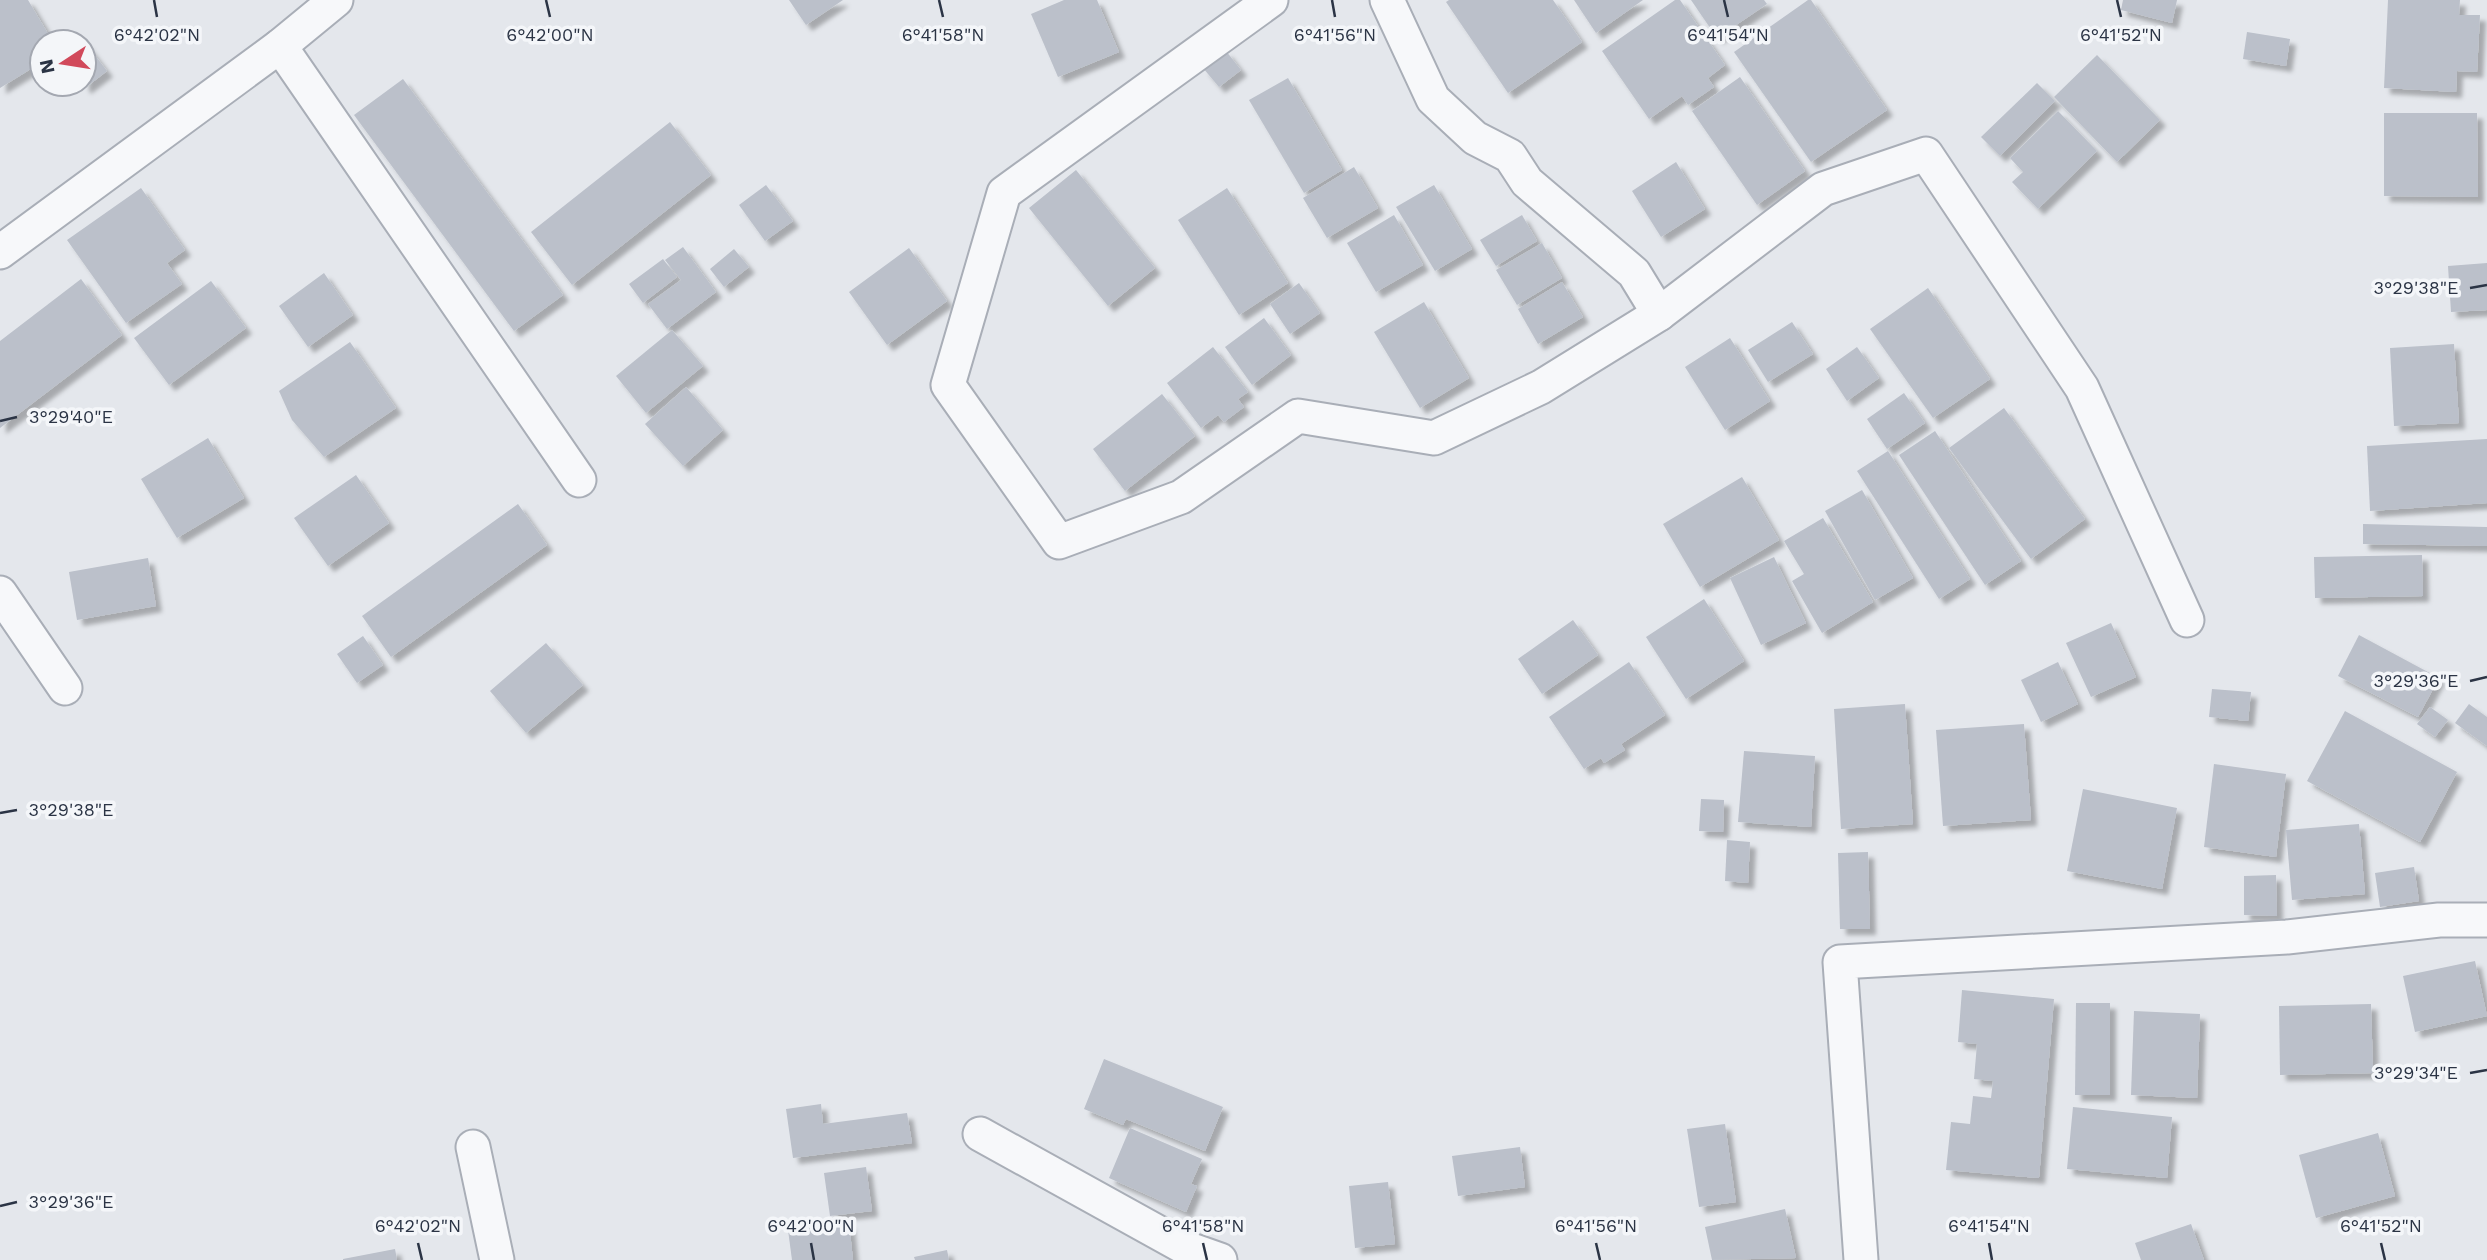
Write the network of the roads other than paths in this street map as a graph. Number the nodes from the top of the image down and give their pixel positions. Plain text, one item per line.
1 (337, 0) edge
2 (1271, 0) edge
3 (1387, 0) edge
4 (280, 46) junction
5 (0, 251) edge
6 (1659, 314) junction
7 (579, 480) dead end
8 (0, 593) edge
9 (2187, 620) dead end
10 (65, 688) dead end
11 (2487, 920) edge
12 (980, 1134) dead end
13 (473, 1147) dead end
14 (497, 1260) edge
15 (1220, 1260) edge
16 (1861, 1260) edge

1 - 4 street
2 - 6 street
3 - 6 street
4 - 5 street
4 - 7 street
6 - 9 street
8 - 10 street
11 - 16 street
12 - 15 street
13 - 14 street

